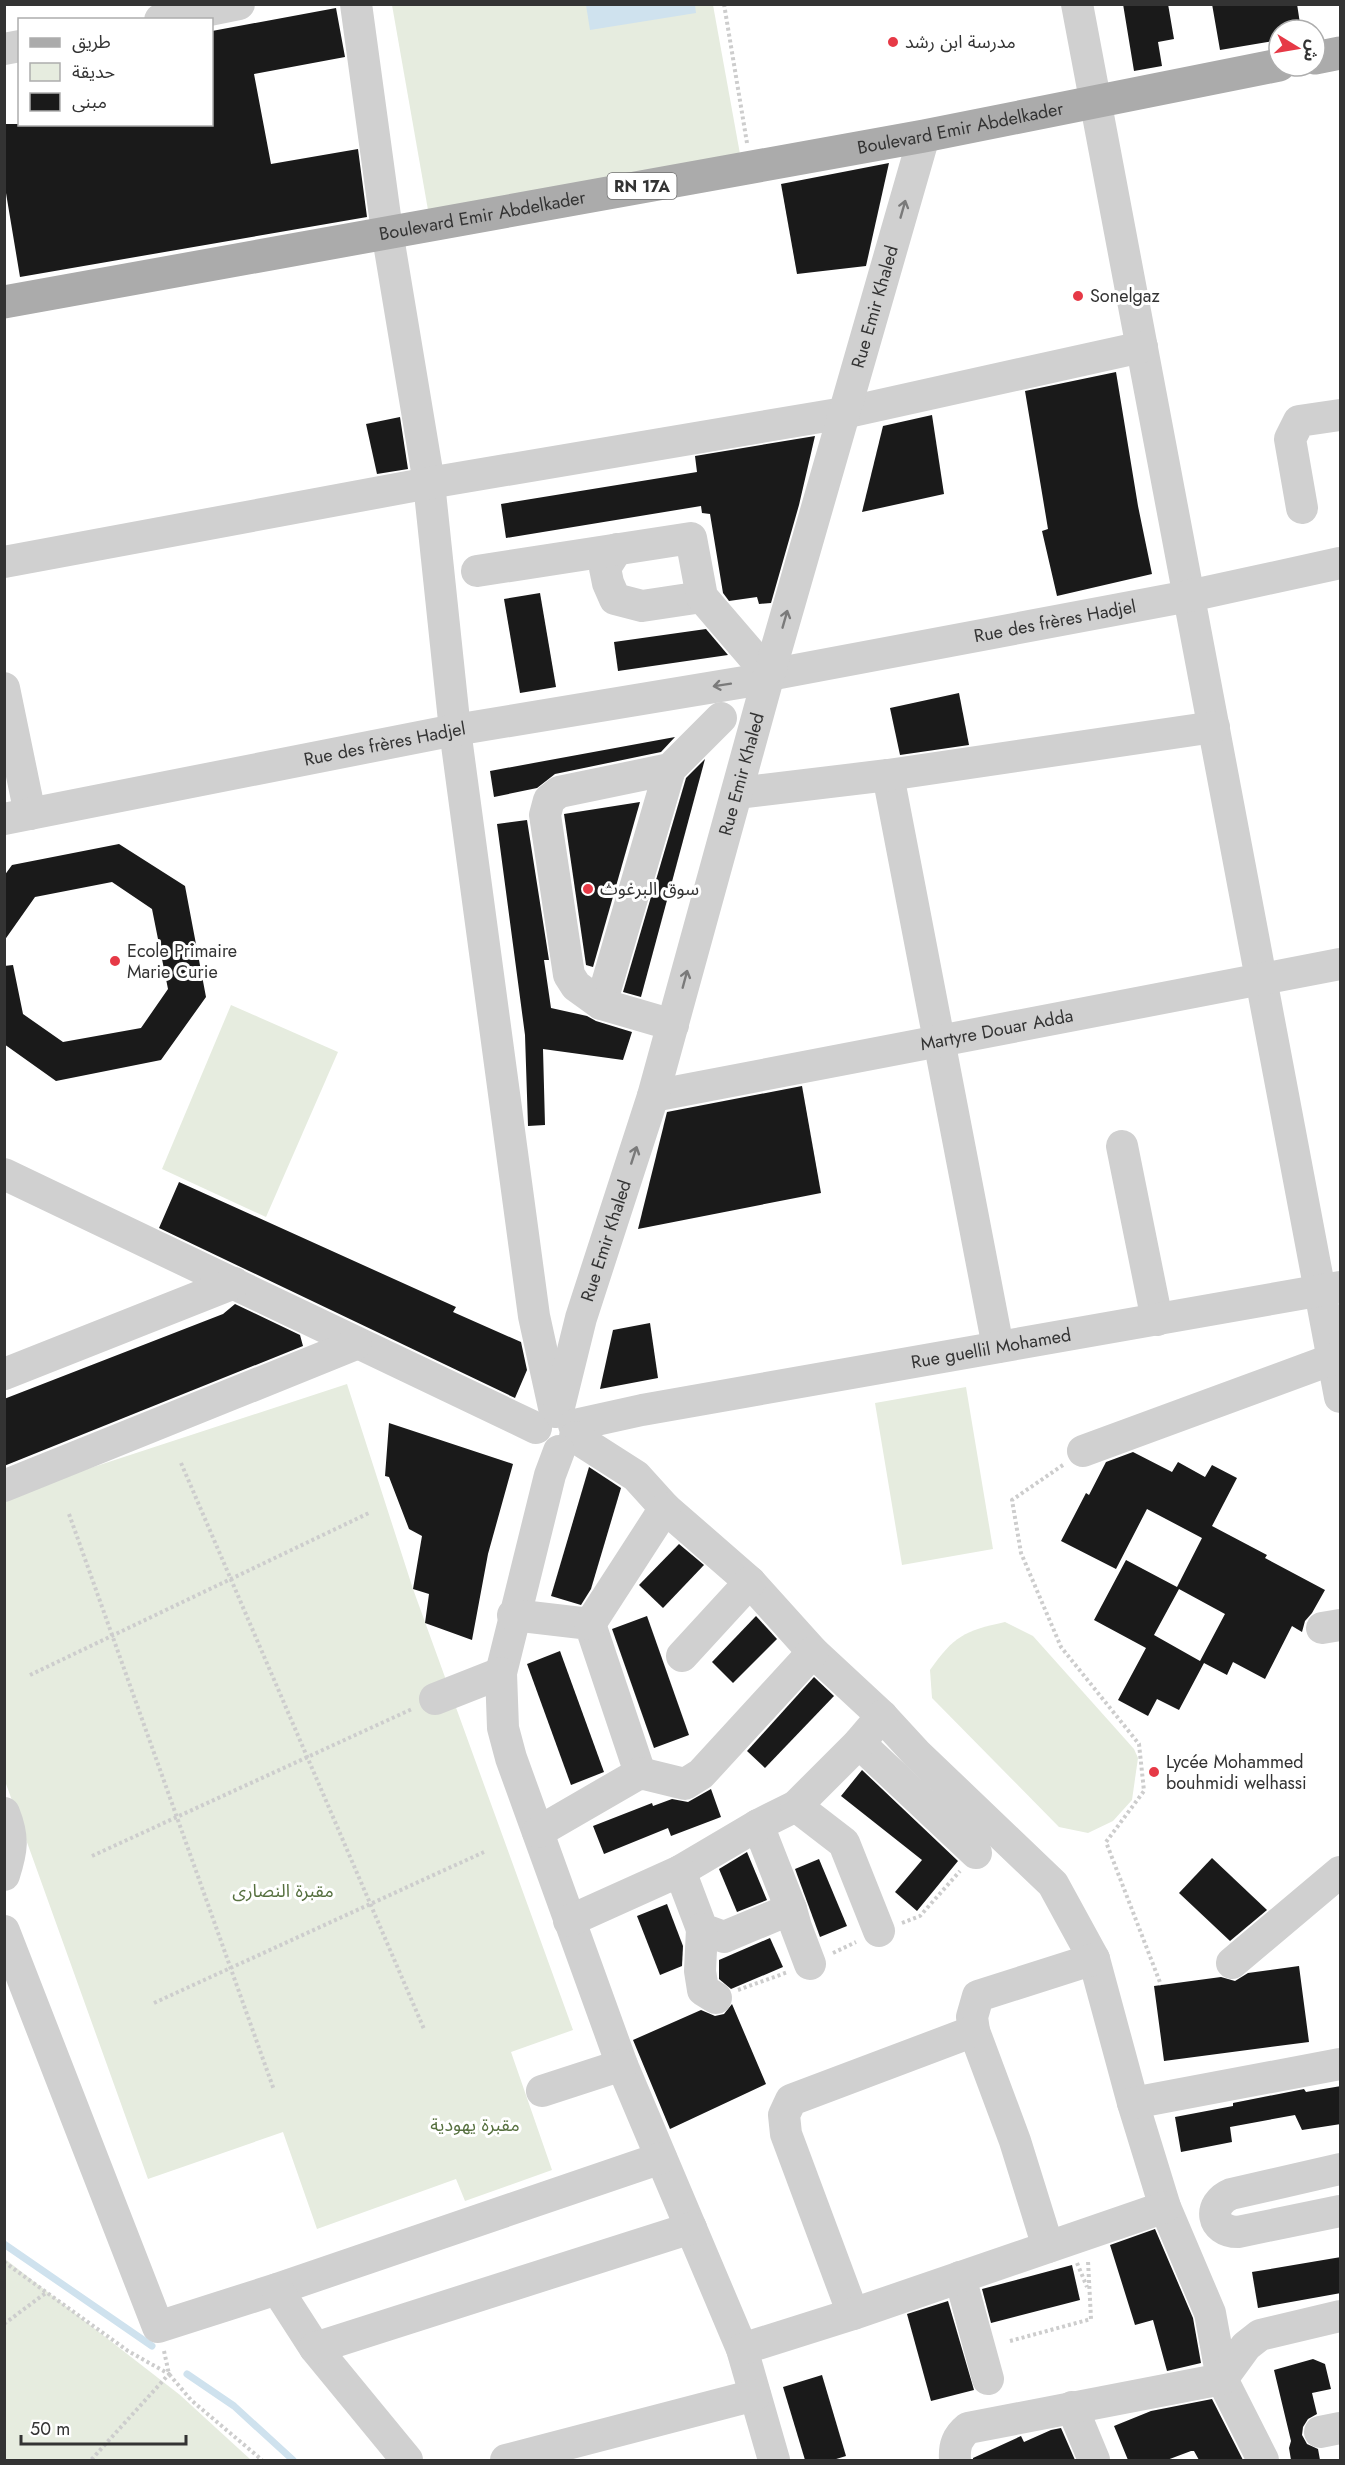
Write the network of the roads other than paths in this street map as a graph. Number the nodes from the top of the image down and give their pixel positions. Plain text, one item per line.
1 (239, 4) edge
2 (356, 4) edge
3 (1077, 4) edge
4 (170, 18) edge
5 (1267, 67) edge
6 (1096, 102) junction
7 (924, 136) junction
8 (387, 231) junction
9 (5, 300) edge
10 (1142, 347) junction
11 (844, 413) junction
12 (1341, 415) edge
13 (429, 483) junction
14 (1302, 508) dead end
15 (617, 549) junction
16 (4, 562) edge
17 (1341, 563) edge
18 (477, 571) dead end
19 (1189, 596) junction
20 (702, 597) junction
21 (769, 676) junction
22 (4, 688) edge
23 (675, 693) junction
24 (721, 718) junction
25 (1214, 727) junction
26 (454, 730) junction
27 (752, 737) junction
28 (670, 769) junction
29 (888, 775) junction
30 (737, 793) junction
31 (17, 817) edge
32 (1341, 964) edge
33 (1262, 979) junction
34 (601, 1004) junction
35 (673, 1025) junction
36 (939, 1041) junction
37 (653, 1096) junction
38 (1122, 1146) dead end
39 (4, 1174) edge
40 (234, 1283) junction
41 (1330, 1289) edge
42 (534, 1316) junction
43 (581, 1318) junction
44 (1157, 1320) junction
45 (357, 1344) junction
46 (998, 1347) junction
47 (1333, 1359) junction
48 (10, 1367) edge
49 (1341, 1397) edge
50 (642, 1410) junction
51 (560, 1428) junction
52 (1083, 1451) road end
53 (636, 1476) junction
54 (4, 1486) edge
55 (665, 1508) junction
56 (750, 1582) junction
57 (513, 1615) junction
58 (590, 1624) junction
59 (813, 1652) junction
60 (682, 1656) dead end
61 (501, 1673) junction
62 (435, 1698) road end
63 (882, 1716) junction
64 (860, 1743) junction
65 (640, 1773) junction
66 (796, 1806) junction
67 (4, 1814) edge
68 (758, 1825) junction
69 (538, 1832) junction
70 (976, 1853) dead end
71 (680, 1871) junction
72 (1341, 1872) edge
73 (4, 1875) edge
74 (791, 1909) junction
75 (568, 1921) junction
76 (702, 1929) junction
77 (4, 1931) edge
78 (879, 1931) dead end
79 (1094, 1959) junction
80 (810, 1964) dead end
81 (1232, 1964) dead end
82 (716, 1998) dead end
83 (974, 2031) junction
84 (1341, 2064) edge
85 (622, 2065) junction
86 (542, 2091) dead end
87 (1133, 2103) junction
88 (661, 2158) junction
89 (1341, 2169) edge
90 (1165, 2206) junction
91 (1341, 2211) edge
92 (691, 2228) junction
93 (1048, 2247) junction
94 (960, 2277) junction
95 (277, 2289) junction
96 (853, 2314) junction
97 (1341, 2316) edge
98 (315, 2348) junction
99 (742, 2349) junction
100 (987, 2379) dead end
101 (1222, 2379) junction
102 (755, 2395) junction
103 (1072, 2408) junction
104 (407, 2460) edge
105 (506, 2460) edge
106 (774, 2460) edge
107 (955, 2460) edge
108 (1094, 2460) edge
109 (1263, 2460) edge

1 - 4 street
2 - 8 street
3 - 6 street
5 - 6 main road, Boulevard Emir Abdelkader / RN 17A
6 - 7 main road, Boulevard Emir Abdelkader / RN 17A
6 - 10 street
7 - 8 main road, Boulevard Emir Abdelkader / RN 17A
11 -> 7 street, Rue Emir Khaled
8 - 9 main road, Boulevard Emir Abdelkader / RN 17A
8 - 13 street
10 - 11 street
10 - 19 street
11 - 13 street
21 -> 11 street, Rue Emir Khaled
12 - 14 street
13 - 16 street
13 - 26 street
15 - 18 street
15 - 20 street
15 - 20 street
17 - 19 street, Rue des frères Hadjel
19 - 21 street, Rue des frères Hadjel
19 - 25 street
20 - 21 street
21 -> 23 street, Rue des frères Hadjel
21 - 27 street, Rue Emir Khaled
22 - 31 street
23 - 24 street
23 - 26 street, Rue des frères Hadjel
24 - 27 street
24 - 28 street
25 - 29 street
25 - 33 street
26 - 31 street, Rue des frères Hadjel
26 - 42 street
27 - 30 street, Rue Emir Khaled
28 - 34 street
28 - 34 street
29 - 30 street
29 - 36 street
35 -> 30 street, Rue Emir Khaled
32 - 33 street, Martyre Douar Adda
33 - 36 street, Martyre Douar Adda
33 - 41 street
34 - 35 street
35 - 37 street, Rue Emir Khaled
36 - 37 street, Martyre Douar Adda
36 - 46 street
43 -> 37 street, Rue Emir Khaled
38 - 44 street
39 - 40 street
40 - 45 street
40 - 48 street
41 - 44 street, Rue guellil Mohamed
41 - 47 street
42 - 43 street
42 - 51 street
43 - 51 street, Rue Emir Khaled
44 - 46 street, Rue guellil Mohamed
45 - 51 street
45 - 54 street
46 - 50 street, Rue guellil Mohamed
47 - 49 street
47 - 52 street
50 - 51 street, Rue guellil Mohamed
50 - 53 street
51 - 53 street
51 - 57 street, Rue Emir Khaled
53 - 55 street
55 - 56 street
55 - 58 street
56 - 59 street
56 - 60 street
57 - 58 street
57 - 61 street, Rue Emir Khaled
58 - 65 street
59 - 63 street
59 - 65 street
61 - 62 street
61 - 69 street, Rue Emir Khaled
63 - 64 street
63 - 79 street
64 - 66 street
64 - 70 street
65 - 69 street
66 - 68 street
66 - 78 street
67 - 73 street
68 - 71 street
68 - 74 street
69 - 75 street, Rue Emir Khaled
71 - 75 street
71 - 76 street
72 - 81 street
74 - 76 street
74 - 80 street
75 - 85 street, Rue Emir Khaled
76 - 82 street
77 - 95 street
79 - 83 street
79 - 87 street
83 - 93 street
83 - 96 street
84 - 87 street
85 - 86 street
85 - 88 street, Rue Emir Khaled
87 - 90 street
88 - 92 street, Rue Emir Khaled
88 - 95 street
89 - 91 street
90 - 93 street
90 - 101 street
92 - 98 street
92 - 99 street, Rue Emir Khaled
93 - 94 street
94 - 96 street
94 - 100 street
95 - 98 street
96 - 99 street
97 - 101 street
98 - 104 street
99 - 102 street, Rue Emir Khaled
101 - 103 street
101 - 109 street
102 - 105 street
102 - 106 street, Rue Emir Khaled
103 - 107 street
103 - 108 street

